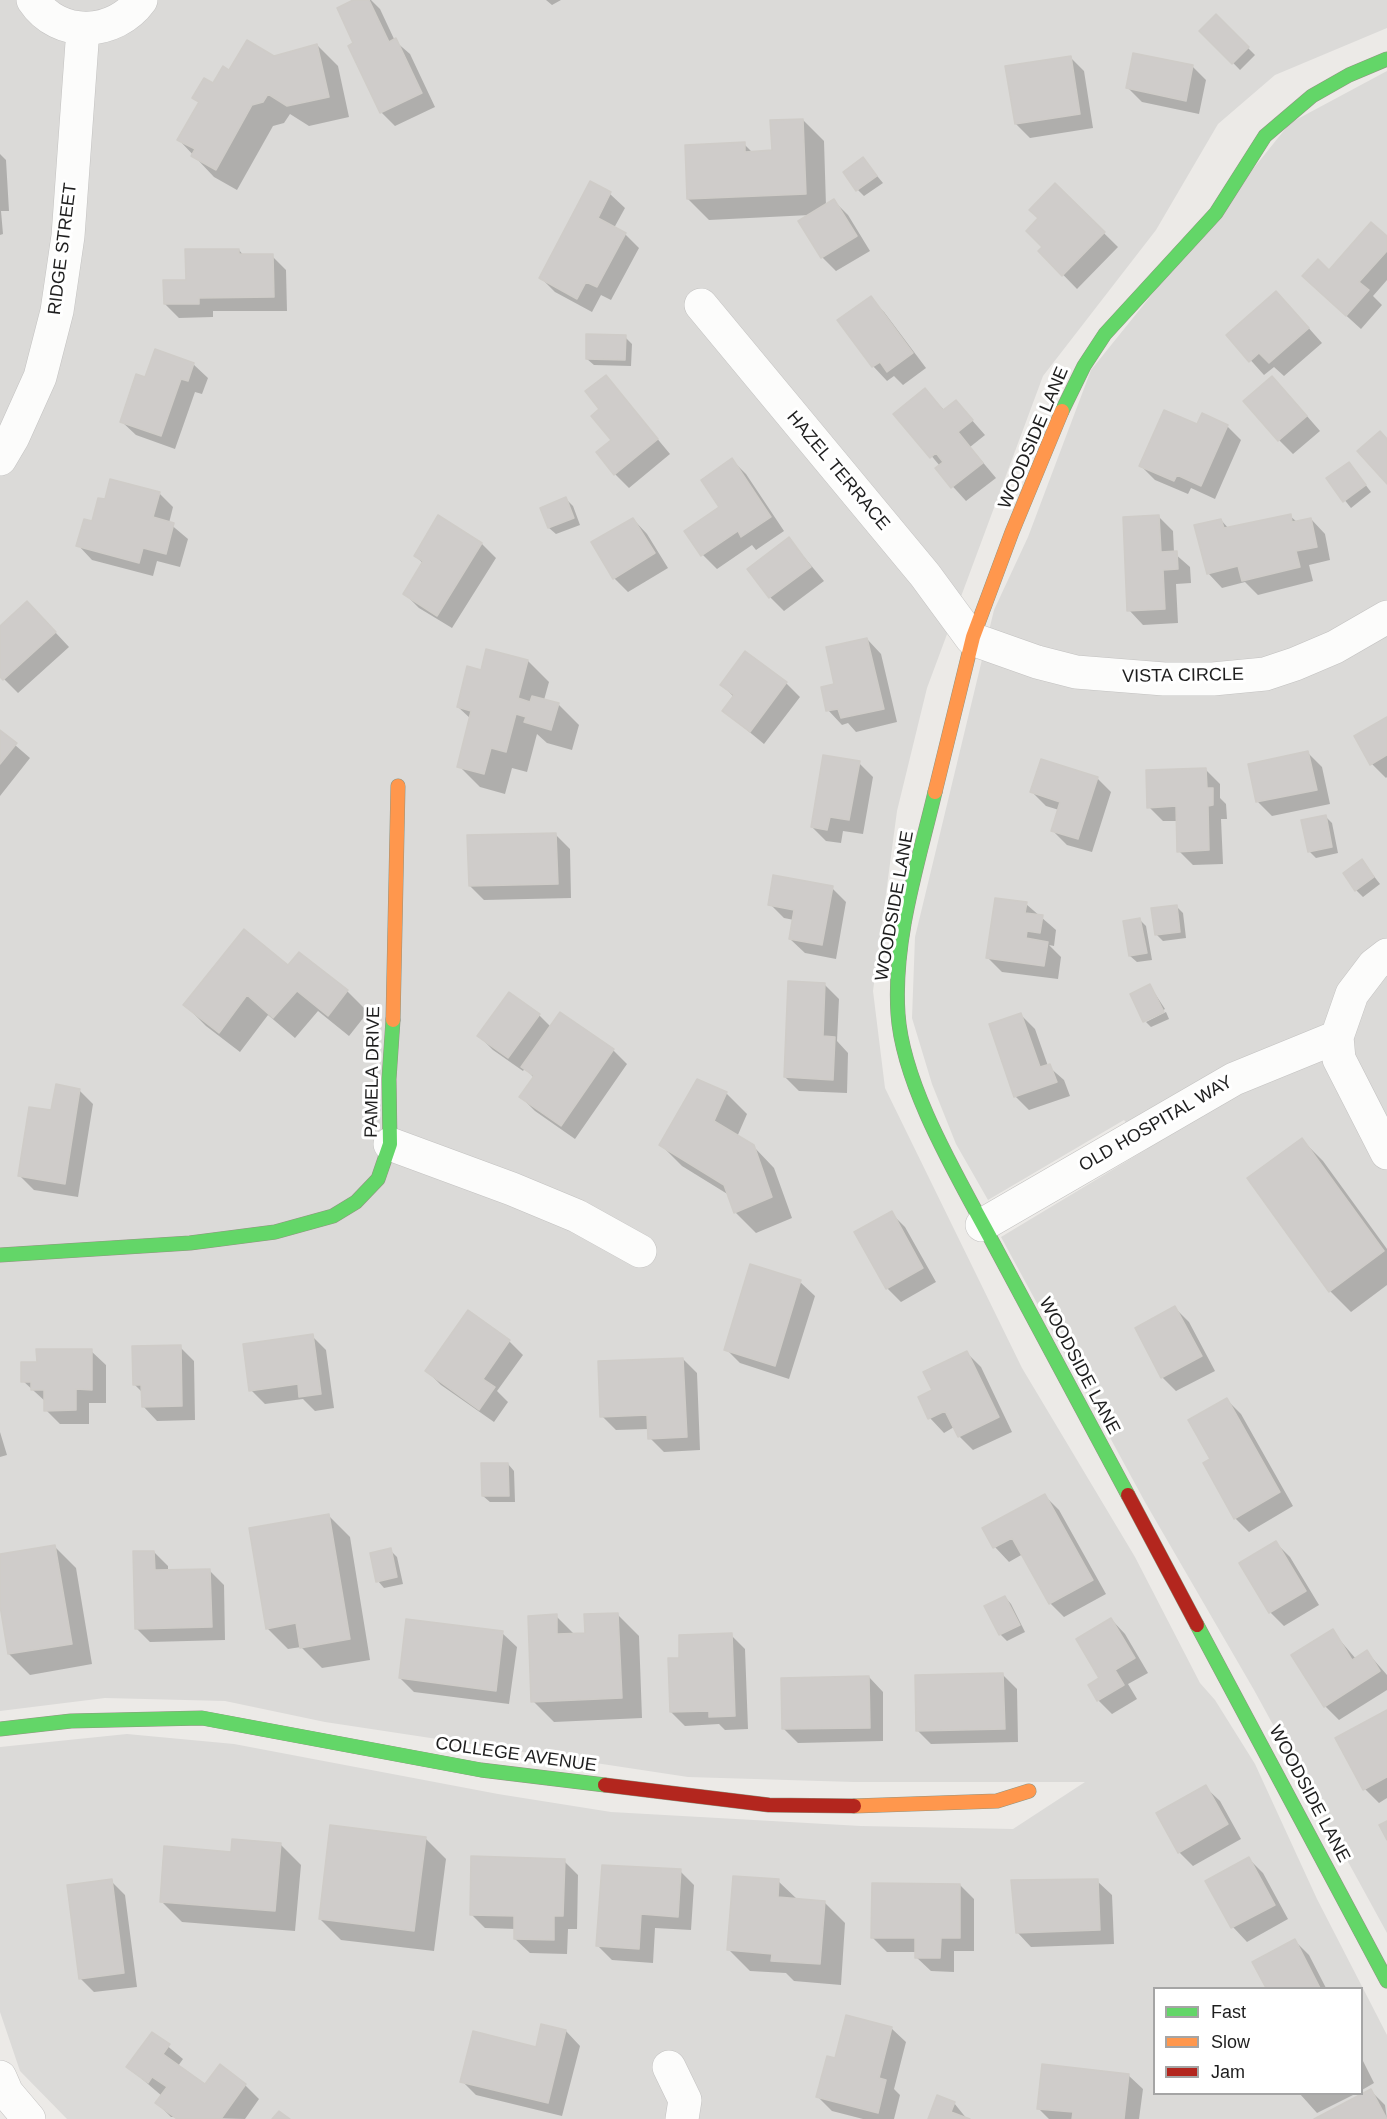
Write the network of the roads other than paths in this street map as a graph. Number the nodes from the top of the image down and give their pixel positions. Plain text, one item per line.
1 (33, 0) edge
2 (141, 0) edge
3 (83, 29) junction
4 (1387, 59) edge
5 (702, 305) dead end
6 (0, 459) edge
7 (1387, 617) edge
8 (972, 639) junction
9 (398, 786) dead end
10 (1387, 955) edge
11 (1337, 1037) junction
12 (390, 1144) junction
13 (1387, 1153) edge
14 (982, 1225) junction
15 (640, 1251) dead end
16 (0, 1255) edge
17 (0, 1730) edge
18 (1029, 1791) dead end
19 (1387, 1982) edge
20 (669, 2067) dead end
21 (0, 2077) edge
22 (29, 2119) edge
23 (682, 2119) edge

1 - 3 street
2 - 3 street
3 - 6 street, RIDGE STREET
4 - 8 street, WOODSIDE LANE
5 - 8 street, HAZEL TERRACE
7 - 8 street, VISTA CIRCLE
8 - 14 street, WOODSIDE LANE
9 - 12 street, PAMELA DRIVE
10 - 11 street
11 - 13 street
11 - 14 street, OLD HOSPITAL WAY
12 - 15 street
12 - 16 street, PAMELA DRIVE
14 - 19 street, WOODSIDE LANE
17 - 18 street, COLLEGE AVENUE
20 - 23 street
21 - 22 street

